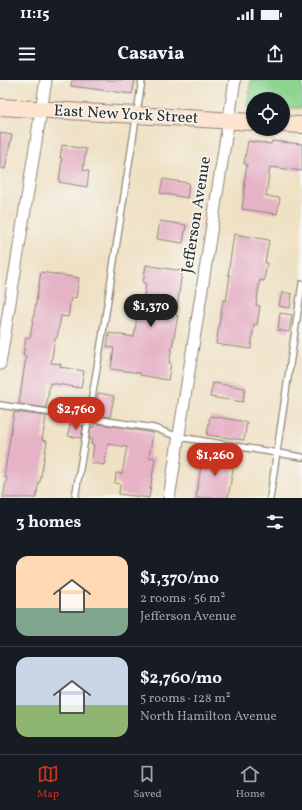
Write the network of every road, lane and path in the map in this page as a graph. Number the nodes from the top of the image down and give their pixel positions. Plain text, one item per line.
1 (46, 80) edge
2 (142, 80) edge
3 (234, 80) edge
4 (0, 107) edge
5 (41, 110) junction
6 (136, 116) junction
7 (228, 121) junction
8 (246, 122) edge
9 (290, 124) edge
10 (302, 125) edge
11 (302, 284) edge
12 (0, 364) edge
13 (0, 404) edge
14 (88, 418) junction
15 (179, 437) junction
16 (277, 453) junction
17 (302, 457) edge
18 (75, 498) edge
19 (169, 498) edge
20 (270, 498) edge

1 - 5 street
2 - 6 lane
3 - 7 street, Jefferson Avenue
4 - 5 main road, East New York Street
5 - 6 main road, East New York Street
5 - 12 street
6 - 7 main road, East New York Street
6 - 14 lane
7 - 8 main road, East New York Street
7 - 15 street, Jefferson Avenue
9 - 10 main road
11 - 16 lane
13 - 14 lane
14 - 15 lane
14 - 18 lane
15 - 16 lane
15 - 19 street, Jefferson Avenue
16 - 17 lane
16 - 20 lane

